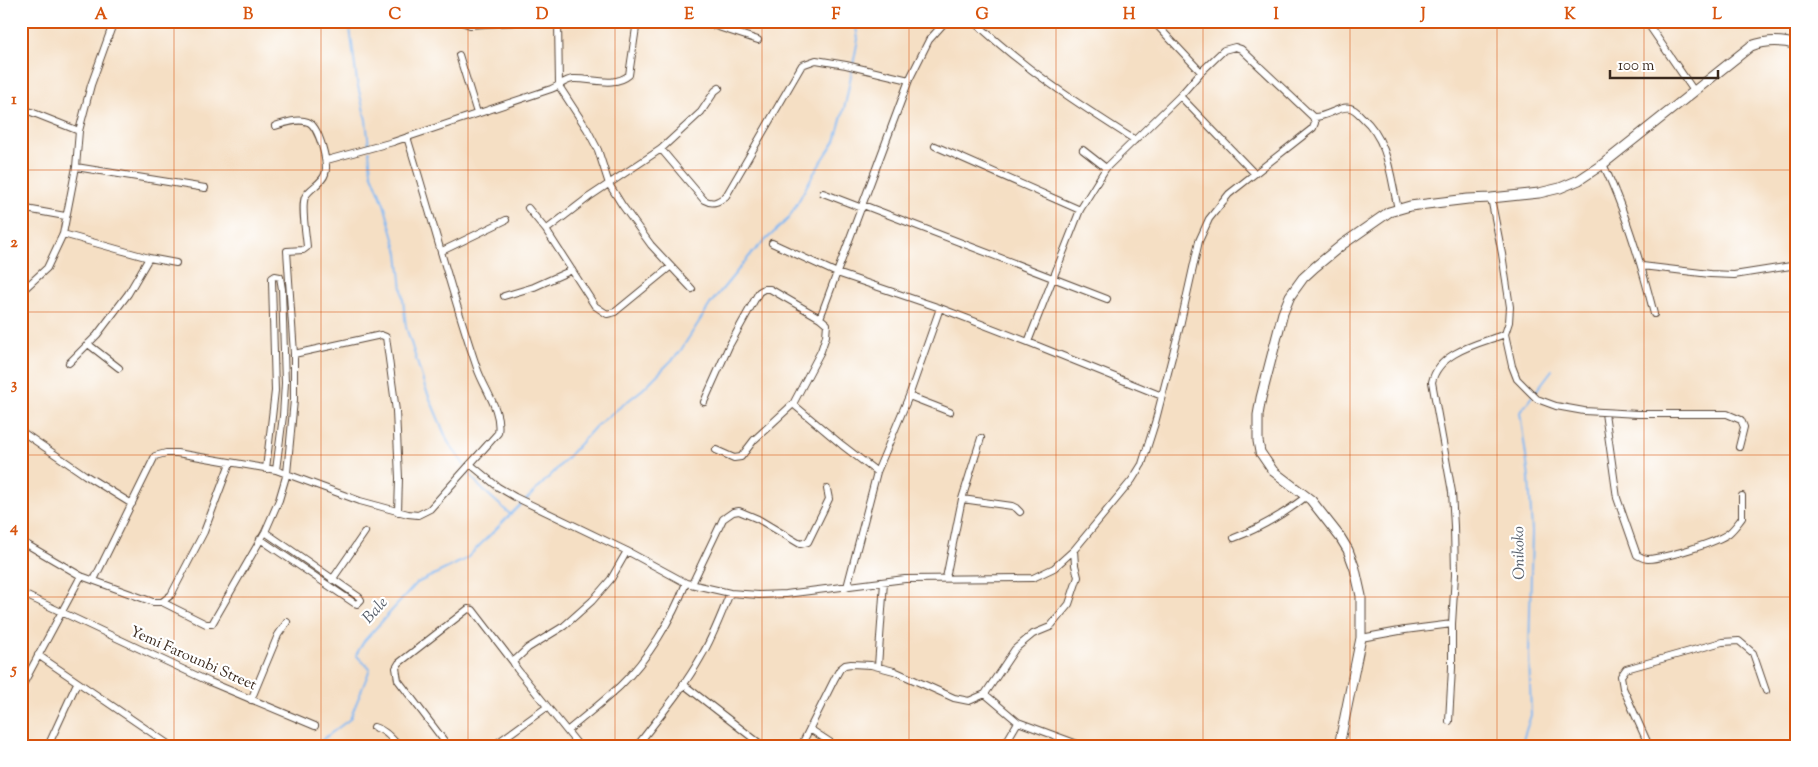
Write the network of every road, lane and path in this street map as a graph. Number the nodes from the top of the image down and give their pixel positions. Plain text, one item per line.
1 (114, 21) edge
2 (459, 21) edge
3 (530, 21) edge
4 (558, 21) edge
5 (637, 21) edge
6 (690, 21) edge
7 (946, 21) edge
8 (974, 21) edge
9 (1153, 21) edge
10 (1646, 21) edge
11 (758, 40) dead end
12 (1797, 45) edge
13 (459, 55) dead end
14 (1201, 72) junction
15 (910, 80) junction
16 (559, 86) junction
17 (719, 88) dead end
18 (1694, 91) junction
19 (1180, 96) junction
20 (21, 108) edge
21 (477, 113) junction
22 (1313, 118) junction
23 (275, 126) dead end
24 (79, 131) junction
25 (407, 137) junction
26 (1135, 140) junction
27 (935, 146) dead end
28 (661, 149) junction
29 (1083, 150) dead end
30 (326, 160) junction
31 (1603, 164) junction
32 (76, 167) junction
33 (1106, 168) junction
34 (1254, 174) junction
35 (609, 184) junction
36 (205, 188) dead end
37 (823, 193) dead end
38 (1491, 198) junction
39 (862, 207) junction
40 (21, 208) edge
41 (528, 208) dead end
42 (1398, 209) junction
43 (1080, 210) junction
44 (66, 216) junction
45 (506, 220) dead end
46 (546, 230) junction
47 (63, 234) junction
48 (772, 243) dead end
49 (442, 252) junction
50 (149, 258) junction
51 (176, 263) dead end
52 (1797, 265) edge
53 (670, 266) junction
54 (1642, 266) junction
55 (572, 270) junction
56 (838, 273) junction
57 (1054, 279) junction
58 (692, 289) dead end
59 (21, 292) edge
60 (504, 296) dead end
61 (1107, 299) dead end
62 (940, 308) junction
63 (1654, 314) dead end
64 (820, 318) junction
65 (1505, 334) junction
66 (1028, 342) junction
67 (88, 344) junction
68 (294, 354) junction
69 (69, 362) dead end
70 (119, 368) dead end
71 (909, 396) junction
72 (1162, 396) junction
73 (704, 402) dead end
74 (793, 404) junction
75 (950, 412) dead end
76 (1606, 413) junction
77 (21, 431) edge
78 (981, 438) dead end
79 (1739, 447) dead end
80 (716, 450) dead end
81 (230, 463) junction
82 (468, 467) junction
83 (266, 469) junction
84 (276, 470) junction
85 (877, 472) junction
86 (286, 473) junction
87 (828, 490) dead end
88 (1307, 496) junction
89 (1742, 496) dead end
90 (962, 499) junction
91 (132, 504) junction
92 (398, 512) junction
93 (1020, 512) dead end
94 (265, 532) junction
95 (365, 532) dead end
96 (1234, 538) dead end
97 (260, 539) junction
98 (21, 541) edge
99 (1074, 550) junction
100 (627, 551) junction
101 (81, 576) junction
102 (946, 578) junction
103 (333, 579) junction
104 (94, 580) junction
105 (884, 582) junction
106 (689, 584) junction
107 (329, 585) junction
108 (847, 586) junction
109 (21, 593) edge
110 (730, 593) junction
111 (162, 602) junction
112 (62, 612) junction
113 (287, 622) dead end
114 (1452, 624) junction
115 (1362, 638) junction
116 (38, 655) junction
117 (513, 662) junction
118 (878, 666) junction
119 (77, 683) junction
120 (684, 684) junction
121 (21, 688) edge
122 (1766, 691) dead end
123 (985, 694) junction
124 (251, 700) junction
125 (547, 707) junction
126 (1449, 721) dead end
127 (1018, 722) junction
128 (315, 726) dead end
129 (374, 727) dead end
130 (810, 729) junction
131 (567, 731) junction
132 (168, 745) edge
133 (48, 746) edge
134 (398, 746) edge
135 (448, 746) edge
136 (493, 746) edge
137 (579, 746) edge
138 (637, 746) edge
139 (763, 746) edge
140 (801, 746) edge
141 (836, 746) edge
142 (1004, 746) edge
143 (1083, 746) edge
144 (1339, 746) edge
145 (1649, 746) edge

1 - 24 street
2 - 3 street
4 - 16 street
5 - 16 street
6 - 11 street
7 - 15 street
8 - 26 street
9 - 14 street
10 - 18 street
12 - 18 main road
13 - 21 street
14 - 19 street
14 - 22 street
15 - 28 street
15 - 39 street
16 - 21 street
16 - 35 street
17 - 28 street
18 - 31 main road
19 - 26 street
19 - 34 street
20 - 24 street
21 - 25 street
22 - 34 street
22 - 42 street
23 - 30 street
24 - 32 street
25 - 30 street
25 - 49 street
26 - 33 street
27 - 43 street
28 - 35 street
29 - 33 street
30 - 68 street
31 - 38 main road
31 - 54 street
32 - 36 street
32 - 44 street
33 - 43 street
34 - 72 street
35 - 46 street
35 - 53 street
37 - 39 street
38 - 42 main road
38 - 65 street
39 - 56 street
39 - 57 street
40 - 44 street
41 - 46 street
42 - 88 main road
43 - 57 street
44 - 47 street
45 - 49 street
46 - 55 street
47 - 50 street
47 - 59 street
48 - 56 street
49 - 82 street
50 - 51 street
50 - 67 street
52 - 54 street
53 - 55 street
53 - 58 street
54 - 63 street
55 - 60 street
56 - 62 street
56 - 64 street
57 - 61 street
57 - 66 street
62 - 66 street
62 - 71 street
64 - 73 street
64 - 74 street
65 - 76 street
65 - 114 street
66 - 72 street
67 - 69 street
67 - 70 street
68 - 86 street
68 - 92 street
71 - 75 street
71 - 85 street
72 - 99 street
74 - 80 street
74 - 85 street
76 - 79 street
76 - 89 street
77 - 91 street
78 - 90 street
81 - 83 street
81 - 91 street
81 - 111 street
82 - 92 street
82 - 100 street
83 - 84 street
83 - 84 street
84 - 86 street
85 - 108 street
86 - 92 street
86 - 94 street
87 - 106 street
88 - 96 street
88 - 115 main road
90 - 93 street
90 - 102 street
91 - 104 street
94 - 97 street
94 - 103 street
95 - 103 street
97 - 107 street
97 - 111 street
98 - 101 street
99 - 102 street
99 - 123 street
100 - 106 street
100 - 117 street
101 - 104 street
101 - 112 street
102 - 105 street
103 - 107 street
103 - 107 street
104 - 111 street
105 - 108 street
105 - 118 street
106 - 110 street
106 - 131 street
108 - 110 street
109 - 112 street, Yemi Farounbi Street
110 - 120 street
112 - 116 street
112 - 124 street, Yemi Farounbi Street
113 - 124 street
114 - 115 street
114 - 126 street
115 - 144 main road
116 - 119 street
116 - 121 street
117 - 125 street
117 - 135 street
118 - 123 street
118 - 130 street
119 - 132 street
119 - 133 street
120 - 138 street
120 - 139 street
122 - 145 street
123 - 127 street
124 - 128 street, Yemi Farounbi Street
125 - 131 street
125 - 136 street
127 - 142 street
127 - 143 street
129 - 134 street
130 - 140 street
130 - 141 street
131 - 137 street

